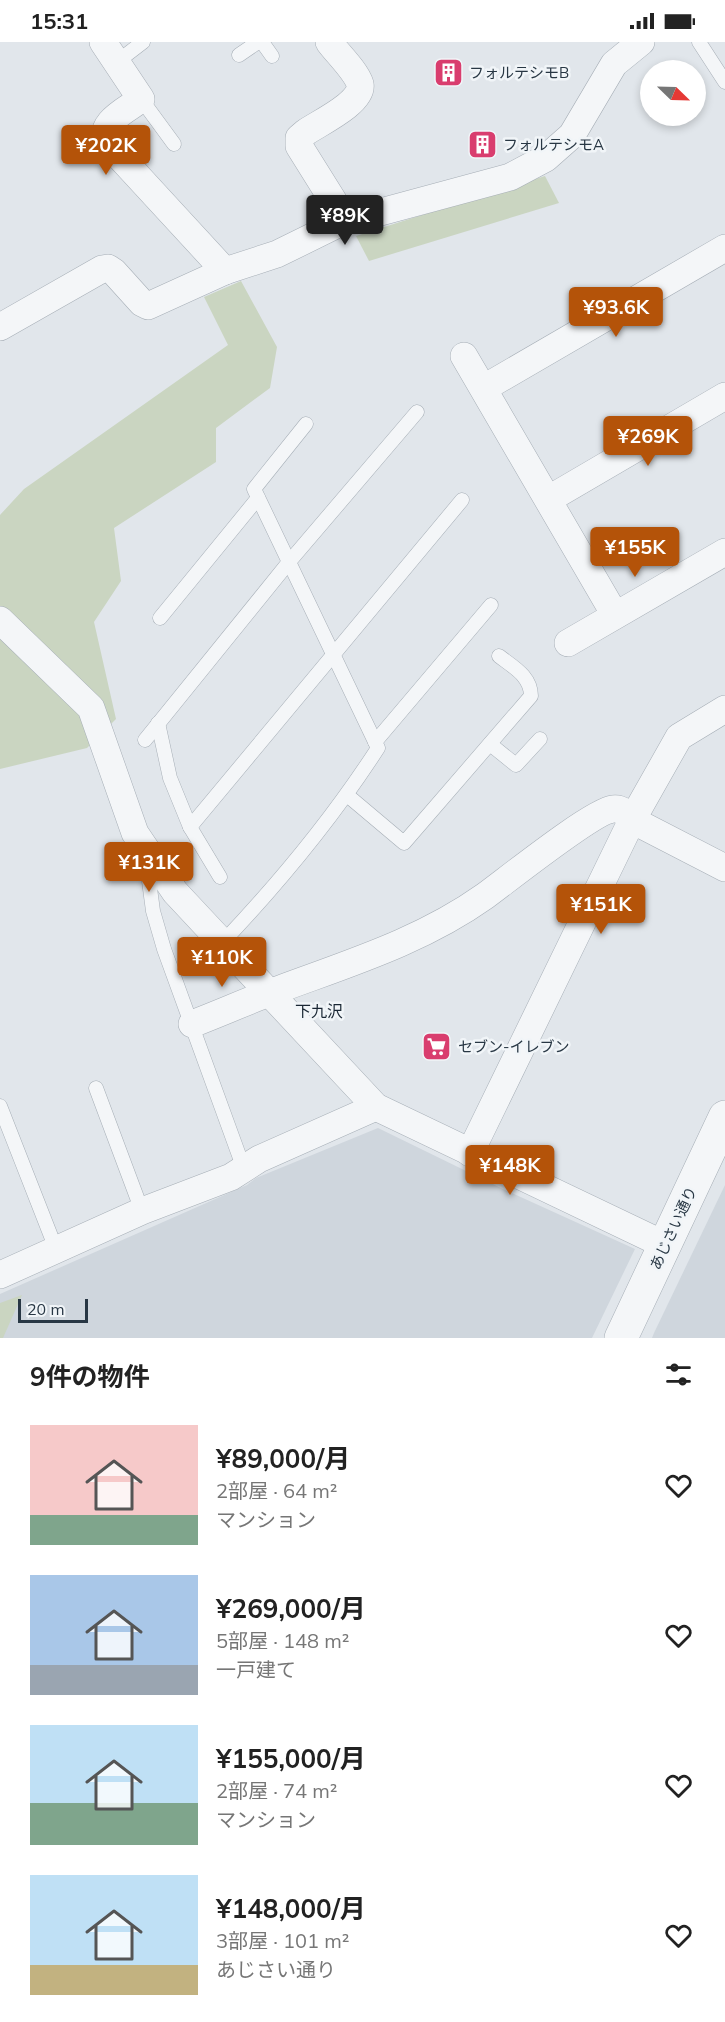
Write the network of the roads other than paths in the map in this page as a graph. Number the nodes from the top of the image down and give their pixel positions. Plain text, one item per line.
1 (143, 42) edge
2 (260, 42) edge
3 (329, 42) edge
4 (699, 42) edge
5 (633, 44) edge
6 (110, 52) edge
7 (240, 55) dead end
8 (272, 56) dead end
9 (725, 82) edge
10 (141, 99) junction
11 (174, 144) dead end
12 (340, 223) junction
13 (725, 248) edge
14 (225, 271) junction
15 (0, 327) edge
16 (464, 356) dead end
17 (484, 388) junction
18 (725, 396) edge
19 (417, 412) dead end
20 (306, 424) dead end
21 (258, 498) junction
22 (549, 499) junction
23 (462, 500) dead end
24 (725, 552) edge
25 (289, 562) junction
26 (491, 605) dead end
27 (615, 615) junction
28 (160, 618) dead end
29 (0, 620) edge
30 (568, 644) dead end
31 (333, 654) junction
32 (500, 656) dead end
33 (725, 709) edge
34 (158, 723) junction
35 (540, 739) dead end
36 (145, 740) dead end
37 (375, 742) junction
38 (490, 744) junction
39 (347, 795) junction
40 (632, 820) junction
41 (190, 827) junction
42 (145, 850) junction
43 (723, 865) edge
44 (220, 877) dead end
45 (222, 943) junction
46 (268, 993) junction
47 (192, 1024) junction
48 (96, 1088) dead end
49 (0, 1106) edge
50 (375, 1107) junction
51 (725, 1117) edge
52 (471, 1153) junction
53 (244, 1169) junction
54 (142, 1211) junction
55 (665, 1245) junction
56 (56, 1249) junction
57 (0, 1275) edge
58 (621, 1338) edge

1 - 6 lane
2 - 7 lane
2 - 8 lane
3 - 12 street
4 - 9 lane
5 - 12 street
6 - 10 street
10 - 11 lane
10 - 14 street
12 - 14 street
13 - 17 street
14 - 15 street
16 - 17 street
17 - 22 street
18 - 22 street
19 - 25 lane
20 - 21 lane
21 - 25 lane
21 - 28 lane
22 - 27 street
23 - 31 lane
24 - 27 street
25 - 31 lane
25 - 34 lane
26 - 37 lane
27 - 30 street
29 - 42 street
31 - 37 lane
31 - 41 lane
32 - 38 lane
33 - 40 street
34 - 36 lane
34 - 41 lane
35 - 38 lane
37 - 39 lane
38 - 39 lane
39 - 45 lane
40 - 43 street
40 - 46 street
40 - 52 street
41 - 44 lane
42 - 45 street
42 - 47 lane
45 - 46 street
46 - 47 street
46 - 50 street
47 - 53 lane
48 - 54 lane
49 - 56 lane
50 - 52 street
50 - 53 street
51 - 55 street, あじさい通り
52 - 55 street
53 - 54 street
54 - 56 street
55 - 58 street, あじさい通り
56 - 57 street

